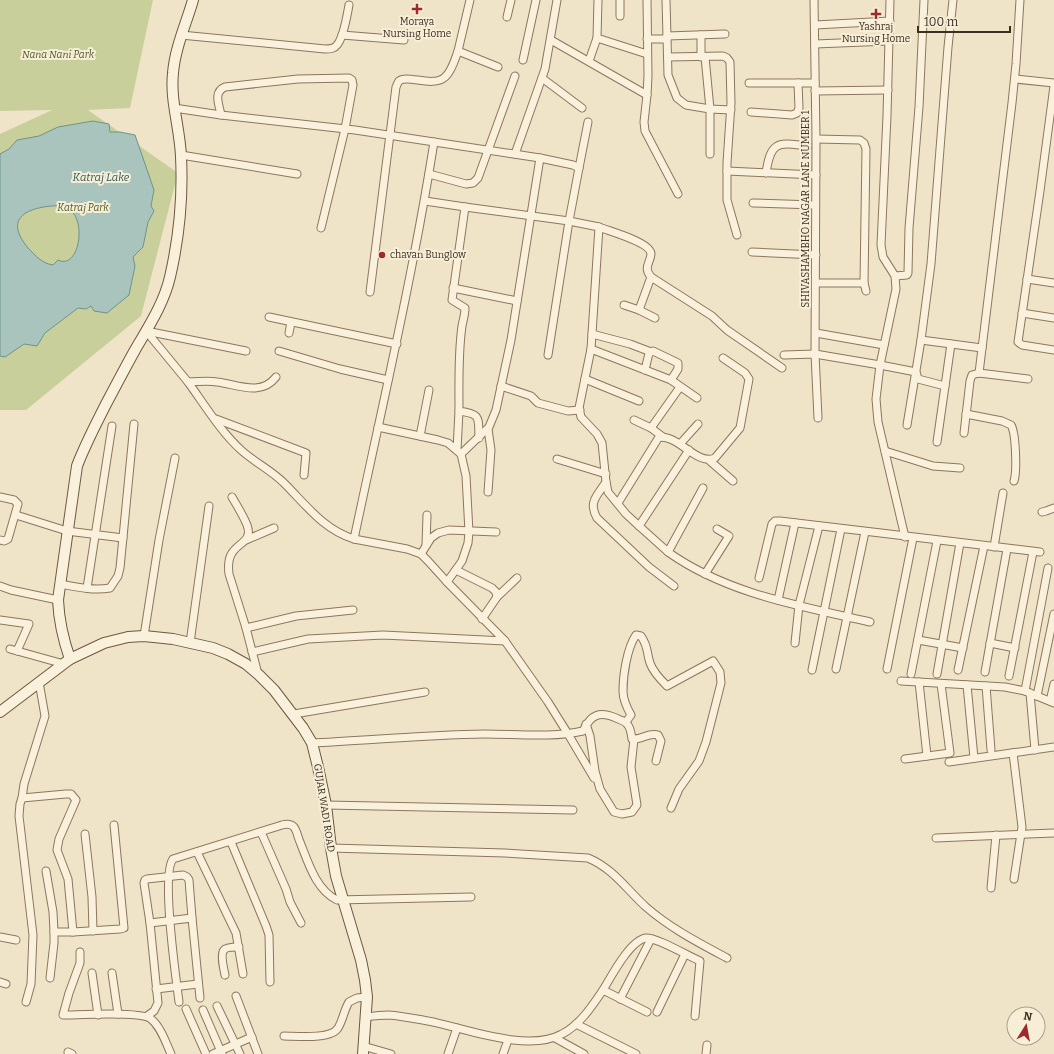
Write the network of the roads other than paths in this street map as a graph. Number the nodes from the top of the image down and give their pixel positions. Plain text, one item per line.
1 (193, 0) edge
2 (470, 0) edge
3 (511, 0) edge
4 (536, 0) edge
5 (557, 0) edge
6 (598, 0) edge
7 (620, 0) edge
8 (647, 0) edge
9 (666, 0) edge
10 (814, 0) edge
11 (890, 0) edge
12 (924, 0) edge
13 (953, 0) edge
14 (1020, 0) edge
15 (349, 5) dead end
16 (507, 16) dead end
17 (620, 16) dead end
18 (890, 21) junction
19 (814, 25) junction
20 (725, 34) dead end
21 (181, 35) junction
22 (342, 35) junction
23 (701, 35) junction
24 (667, 37) junction
25 (597, 38) junction
26 (647, 39) junction
27 (404, 40) dead end
28 (551, 40) junction
29 (889, 42) junction
30 (814, 44) junction
31 (458, 51) junction
32 (647, 54) junction
33 (668, 57) junction
34 (703, 57) junction
35 (523, 60) dead end
36 (588, 61) junction
37 (498, 67) dead end
38 (515, 76) dead end
39 (542, 78) junction
40 (1015, 79) junction
41 (749, 83) dead end
42 (798, 83) junction
43 (815, 83) junction
44 (1054, 84) edge
45 (888, 90) junction
46 (815, 91) junction
47 (648, 95) junction
48 (174, 108) junction
49 (582, 108) dead end
50 (710, 109) junction
51 (731, 110) junction
52 (751, 112) dead end
53 (221, 115) junction
54 (588, 122) dead end
55 (345, 129) junction
56 (1051, 130) edge
57 (389, 135) junction
58 (816, 139) junction
59 (434, 142) junction
60 (808, 146) dead end
61 (488, 150) junction
62 (516, 154) junction
63 (710, 154) dead end
64 (181, 155) junction
65 (540, 158) junction
66 (579, 168) junction
67 (727, 171) junction
68 (766, 173) junction
69 (297, 174) dead end
70 (429, 174) junction
71 (816, 174) junction
72 (678, 194) dead end
73 (425, 201) junction
74 (753, 203) dead end
75 (815, 205) junction
76 (465, 207) junction
77 (531, 215) junction
78 (569, 221) junction
79 (321, 228) dead end
80 (599, 228) junction
81 (737, 235) dead end
82 (752, 252) dead end
83 (816, 255) junction
84 (895, 276) junction
85 (651, 277) junction
86 (1027, 279) junction
87 (816, 283) junction
88 (864, 283) junction
89 (1054, 283) edge
90 (453, 288) junction
91 (866, 291) dead end
92 (370, 292) dead end
93 (517, 301) junction
94 (624, 305) dead end
95 (639, 310) junction
96 (1022, 313) junction
97 (269, 317) dead end
98 (655, 318) dead end
99 (1054, 318) edge
100 (291, 322) junction
101 (146, 331) junction
102 (816, 332) junction
103 (289, 333) dead end
104 (592, 334) junction
105 (921, 340) junction
106 (397, 344) junction
107 (951, 344) junction
108 (884, 345) junction
109 (982, 348) junction
110 (591, 349) junction
111 (1054, 350) edge
112 (246, 351) dead end
113 (279, 351) dead end
114 (650, 352) junction
115 (815, 354) junction
116 (548, 355) dead end
117 (784, 355) dead end
118 (723, 358) dead end
119 (880, 365) junction
120 (782, 368) dead end
121 (645, 370) junction
122 (916, 372) junction
123 (979, 372) junction
124 (276, 377) dead end
125 (585, 379) junction
126 (1028, 379) dead end
127 (388, 380) junction
128 (671, 380) junction
129 (188, 382) junction
130 (502, 386) junction
131 (945, 386) junction
132 (680, 387) junction
133 (429, 390) dead end
134 (697, 398) dead end
135 (639, 401) dead end
136 (580, 410) junction
137 (459, 411) junction
138 (966, 414) junction
139 (818, 418) dead end
140 (216, 419) junction
141 (634, 420) dead end
142 (134, 424) dead end
143 (698, 424) dead end
144 (907, 425) dead end
145 (112, 426) dead end
146 (378, 427) junction
147 (650, 428) junction
148 (488, 429) junction
149 (964, 433) dead end
150 (420, 436) junction
151 (663, 437) junction
152 (479, 438) junction
153 (938, 442) dead end
154 (680, 444) junction
155 (689, 450) junction
156 (885, 451) junction
157 (459, 452) junction
158 (174, 458) dead end
159 (557, 459) dead end
160 (710, 461) junction
161 (960, 468) dead end
162 (606, 474) junction
163 (304, 475) dead end
164 (733, 481) dead end
165 (1014, 481) dead end
166 (606, 482) junction
167 (703, 488) dead end
168 (488, 492) dead end
169 (1003, 493) dead end
170 (0, 497) edge
171 (232, 497) dead end
172 (618, 503) junction
173 (209, 506) dead end
174 (1054, 508) edge
175 (1042, 512) dead end
176 (16, 515) junction
177 (427, 515) dead end
178 (795, 523) junction
179 (639, 526) junction
180 (819, 526) junction
181 (274, 528) dead end
182 (717, 529) dead end
183 (841, 529) junction
184 (68, 531) junction
185 (469, 532) junction
186 (496, 532) dead end
187 (865, 532) junction
188 (96, 534) junction
189 (909, 537) junction
190 (123, 538) junction
191 (0, 540) edge
192 (246, 540) junction
193 (354, 540) junction
194 (937, 541) junction
195 (960, 544) junction
196 (426, 546) junction
197 (984, 546) junction
198 (994, 547) junction
199 (1007, 549) junction
200 (668, 552) junction
201 (421, 554) junction
202 (1048, 568) dead end
203 (456, 570) junction
204 (705, 574) junction
205 (517, 578) dead end
206 (759, 578) dead end
207 (447, 582) junction
208 (60, 584) junction
209 (0, 586) edge
210 (674, 586) dead end
211 (87, 588) junction
212 (497, 597) junction
213 (58, 600) junction
214 (778, 600) junction
215 (800, 605) junction
216 (353, 610) dead end
217 (823, 611) junction
218 (1054, 614) edge
219 (848, 617) junction
220 (482, 619) junction
221 (0, 620) edge
222 (870, 622) dead end
223 (246, 628) junction
224 (144, 636) junction
225 (918, 640) junction
226 (505, 641) junction
227 (190, 643) junction
228 (795, 643) dead end
229 (990, 643) junction
230 (941, 645) junction
231 (963, 648) junction
232 (1015, 648) junction
233 (252, 652) junction
234 (67, 662) junction
235 (836, 669) dead end
236 (887, 669) dead end
237 (812, 670) dead end
238 (958, 670) dead end
239 (985, 672) dead end
240 (910, 674) dead end
241 (937, 674) dead end
242 (259, 675) junction
243 (1009, 676) dead end
244 (901, 681) dead end
245 (39, 682) junction
246 (919, 682) junction
247 (941, 684) junction
248 (1054, 684) edge
249 (967, 685) junction
250 (986, 686) junction
251 (425, 692) dead end
252 (1031, 693) junction
253 (1052, 702) edge
254 (0, 712) edge
255 (294, 714) junction
256 (626, 722) junction
257 (586, 724) junction
258 (568, 734) junction
259 (634, 739) junction
260 (312, 743) junction
261 (1054, 747) edge
262 (991, 750) dead end
263 (1035, 750) junction
264 (1013, 753) junction
265 (927, 756) junction
266 (974, 758) junction
267 (905, 759) dead end
268 (656, 761) dead end
269 (949, 762) dead end
270 (594, 778) dead end
271 (22, 798) junction
272 (326, 804) junction
273 (671, 808) dead end
274 (573, 810) dead end
275 (114, 825) dead end
276 (261, 832) junction
277 (1054, 833) edge
278 (85, 834) dead end
279 (1020, 834) junction
280 (996, 835) junction
281 (936, 838) dead end
282 (231, 842) junction
283 (331, 848) junction
284 (197, 852) junction
285 (46, 871) dead end
286 (168, 877) junction
287 (1014, 880) dead end
288 (991, 888) dead end
289 (471, 897) dead end
290 (342, 900) junction
291 (192, 918) junction
292 (170, 921) junction
293 (150, 923) junction
294 (302, 923) dead end
295 (93, 931) junction
296 (54, 932) junction
297 (73, 932) junction
298 (0, 937) edge
299 (651, 939) junction
300 (16, 940) dead end
301 (239, 946) junction
302 (80, 952) dead end
303 (685, 954) junction
304 (727, 958) dead end
305 (112, 972) dead end
306 (92, 973) dead end
307 (243, 974) dead end
308 (225, 975) dead end
309 (50, 978) dead end
310 (270, 982) dead end
311 (198, 984) junction
312 (177, 986) junction
313 (156, 989) junction
314 (603, 990) junction
315 (236, 996) dead end
316 (366, 997) junction
317 (200, 998) dead end
318 (620, 999) junction
319 (26, 1002) dead end
320 (179, 1002) dead end
321 (217, 1006) dead end
322 (186, 1010) dead end
323 (203, 1010) dead end
324 (648, 1012) dead end
325 (658, 1012) dead end
326 (118, 1014) junction
327 (98, 1015) junction
328 (147, 1016) junction
329 (694, 1016) dead end
330 (365, 1017) junction
331 (576, 1024) junction
332 (457, 1028) junction
333 (284, 1036) dead end
334 (252, 1037) junction
335 (555, 1038) junction
336 (508, 1040) junction
337 (235, 1044) junction
338 (707, 1045) dead end
339 (363, 1050) edge
340 (221, 1052) edge
341 (171, 1054) edge
342 (206, 1054) edge
343 (213, 1054) edge
344 (240, 1054) edge
345 (258, 1054) edge
346 (391, 1054) edge
347 (448, 1054) edge
348 (503, 1054) edge
349 (584, 1054) edge
350 (636, 1054) edge
351 (706, 1054) edge

1 - 21 street
2 - 31 street
3 - 16 street
4 - 35 street
5 - 28 street
6 - 25 street
7 - 17 street
8 - 26 street
9 - 24 street
10 - 19 street, SHIVASHAMBHO NAGAR LANE NUMBER 1
11 - 18 street
12 - 84 street
13 - 105 street
14 - 40 street
15 - 22 street
18 - 19 street
18 - 29 street
19 - 30 street, SHIVASHAMBHO NAGAR LANE NUMBER 1
20 - 23 street
21 - 22 street
21 - 48 street
22 - 27 street
23 - 24 street
23 - 34 street
24 - 26 street
24 - 33 street
25 - 32 street
25 - 36 street
26 - 32 street
28 - 36 street
28 - 39 street
29 - 30 street
29 - 45 street
30 - 43 street, SHIVASHAMBHO NAGAR LANE NUMBER 1
31 - 37 street
31 - 57 street
32 - 47 street
33 - 34 street
33 - 50 street
34 - 50 street
34 - 51 street
36 - 47 street
38 - 61 street
39 - 49 street
39 - 62 street
40 - 44 street
40 - 109 street
41 - 42 street
42 - 43 street
42 - 52 street
43 - 46 street, SHIVASHAMBHO NAGAR LANE NUMBER 1
44 - 56 street
45 - 46 street
45 - 84 street
46 - 58 street, SHIVASHAMBHO NAGAR LANE NUMBER 1
47 - 72 street
48 - 53 street
48 - 64 street
50 - 51 street
50 - 63 street
51 - 67 street
53 - 55 street
53 - 55 street
54 - 66 street
55 - 57 street
55 - 79 street
56 - 86 street
57 - 59 street
57 - 92 street
58 - 71 street, SHIVASHAMBHO NAGAR LANE NUMBER 1
58 - 88 street
59 - 61 street
59 - 70 street
60 - 68 street
61 - 62 street
61 - 70 street
62 - 65 street
64 - 69 street
64 - 101 street
65 - 66 street
65 - 77 street
66 - 78 street
67 - 68 street
67 - 81 street
68 - 71 street
70 - 73 street
71 - 75 street, SHIVASHAMBHO NAGAR LANE NUMBER 1
73 - 76 street
73 - 106 street
74 - 75 street
75 - 83 street, SHIVASHAMBHO NAGAR LANE NUMBER 1
76 - 77 street
76 - 90 street
77 - 78 street
77 - 93 street
78 - 80 street
78 - 116 street
80 - 85 street
80 - 104 street
82 - 83 street
83 - 87 street, SHIVASHAMBHO NAGAR LANE NUMBER 1
84 - 108 street
85 - 95 street
85 - 120 street
86 - 89 street
86 - 96 street
87 - 88 street
87 - 102 street, SHIVASHAMBHO NAGAR LANE NUMBER 1
88 - 91 street
90 - 93 street
90 - 137 street
93 - 130 street
94 - 95 street
95 - 98 street
96 - 99 street
96 - 111 street
97 - 100 street
100 - 103 street
100 - 106 street
101 - 112 street
101 - 129 street
101 - 184 street
102 - 108 street
102 - 115 street, SHIVASHAMBHO NAGAR LANE NUMBER 1
104 - 110 street
104 - 114 street
105 - 107 street
105 - 122 street
106 - 127 street
107 - 109 street
107 - 131 street
108 - 119 street
109 - 123 street
110 - 121 street
110 - 125 street
113 - 127 street
114 - 121 street
114 - 128 street
115 - 117 street
115 - 119 street
115 - 139 street, SHIVASHAMBHO NAGAR LANE NUMBER 1
118 - 160 street
119 - 122 street
119 - 156 street
121 - 128 street
122 - 131 street
122 - 144 street
123 - 126 street
123 - 138 street
124 - 129 street
125 - 135 street
125 - 136 street
127 - 146 street
128 - 132 street
129 - 140 street
130 - 136 street
130 - 148 street
131 - 153 street
132 - 134 street
132 - 147 street
133 - 150 street
136 - 162 street
137 - 152 street
137 - 157 street
138 - 149 street
138 - 165 street
140 - 163 street
140 - 193 street
141 - 147 street
142 - 190 street
143 - 154 street
145 - 188 street
146 - 150 street
146 - 193 street
147 - 151 street
148 - 152 street
148 - 168 street
150 - 157 street
151 - 154 street
151 - 172 street
152 - 157 street
154 - 155 street
155 - 160 street
155 - 179 street
156 - 161 street
156 - 189 street
157 - 185 street
158 - 224 street
159 - 162 street
160 - 164 street
162 - 166 street
166 - 172 street
166 - 210 street
167 - 200 street
169 - 198 street
170 - 176 street
171 - 192 street
172 - 179 street
173 - 227 street
174 - 175 street
176 - 184 street
176 - 191 street
177 - 196 street
178 - 180 street
178 - 206 street
178 - 214 street
179 - 200 street
180 - 183 street
180 - 215 street
181 - 192 street
182 - 204 street
183 - 187 street
183 - 217 street
184 - 188 street
184 - 208 street
185 - 186 street
185 - 196 street
185 - 203 street
187 - 189 street
187 - 219 street
188 - 190 street
188 - 211 street
189 - 194 street
189 - 236 street
190 - 211 street
192 - 223 street
193 - 201 street
194 - 195 street
194 - 225 street
195 - 197 street
195 - 230 street
196 - 201 street
197 - 198 street
197 - 231 street
198 - 199 street
199 - 229 street
199 - 232 street
200 - 204 street
201 - 207 street
202 - 252 street
203 - 207 street
203 - 212 street
204 - 214 street
205 - 212 street
207 - 220 street
208 - 211 street
208 - 213 street
209 - 213 street
212 - 220 street
213 - 234 street
214 - 215 street
215 - 217 street
215 - 228 street
216 - 223 street
217 - 219 street
217 - 237 street
218 - 252 street
219 - 222 street
219 - 235 street
220 - 226 street
221 - 234 street
223 - 233 street
224 - 227 street, GUJAR WADI ROAD
224 - 234 street, GUJAR WADI ROAD
225 - 230 street
225 - 240 street
226 - 233 street
226 - 258 street
227 - 242 street, GUJAR WADI ROAD
229 - 232 street
229 - 239 street
230 - 231 street
230 - 241 street
231 - 238 street
232 - 243 street
233 - 242 street
234 - 245 street, GUJAR WADI ROAD
242 - 255 street, GUJAR WADI ROAD
244 - 246 street
245 - 254 street, GUJAR WADI ROAD
245 - 271 street
246 - 247 street
246 - 265 street
247 - 249 street
247 - 265 street
248 - 253 street
249 - 250 street
249 - 266 street
250 - 252 street
250 - 262 street
251 - 255 street
252 - 253 street
252 - 263 street
255 - 260 street, GUJAR WADI ROAD
256 - 257 street
256 - 259 street
256 - 273 street
257 - 258 street
257 - 259 street
258 - 260 street
258 - 270 street
259 - 268 street
260 - 272 street, GUJAR WADI ROAD
261 - 263 street
263 - 264 street
264 - 266 street
264 - 279 street
265 - 267 street
266 - 269 street
271 - 297 street
271 - 319 street
272 - 274 street
272 - 283 street, GUJAR WADI ROAD
275 - 295 street
276 - 282 street
276 - 290 street
276 - 294 street
277 - 279 street
278 - 295 street
279 - 280 street
279 - 287 street
280 - 281 street
280 - 288 street
282 - 284 street
282 - 310 street
283 - 290 street, GUJAR WADI ROAD
283 - 304 street
284 - 286 street
284 - 301 street
285 - 296 street
286 - 291 street
286 - 292 street
286 - 293 street
289 - 290 street
290 - 316 street, GUJAR WADI ROAD
291 - 292 street
291 - 311 street
292 - 293 street
292 - 312 street
293 - 313 street
295 - 297 street
296 - 297 street
296 - 309 street
298 - 300 street
299 - 303 street
299 - 314 street
299 - 318 street
301 - 307 street
301 - 308 street
302 - 327 street
303 - 325 street
303 - 329 street
305 - 326 street
306 - 327 street
311 - 312 street
311 - 317 street
312 - 313 street
312 - 320 street
313 - 328 street
314 - 318 street
314 - 331 street
315 - 334 street
316 - 330 street, GUJAR WADI ROAD
316 - 333 street
318 - 324 street
321 - 337 street
322 - 342 street
323 - 340 street
326 - 327 street
326 - 328 street
328 - 341 street
330 - 332 street
330 - 339 street, GUJAR WADI ROAD
331 - 335 street
331 - 350 street
332 - 336 street
332 - 347 street
334 - 337 street
334 - 345 street
335 - 336 street
335 - 349 street
336 - 348 street
337 - 340 street
337 - 344 street
338 - 351 street
339 - 346 street
340 - 343 street

